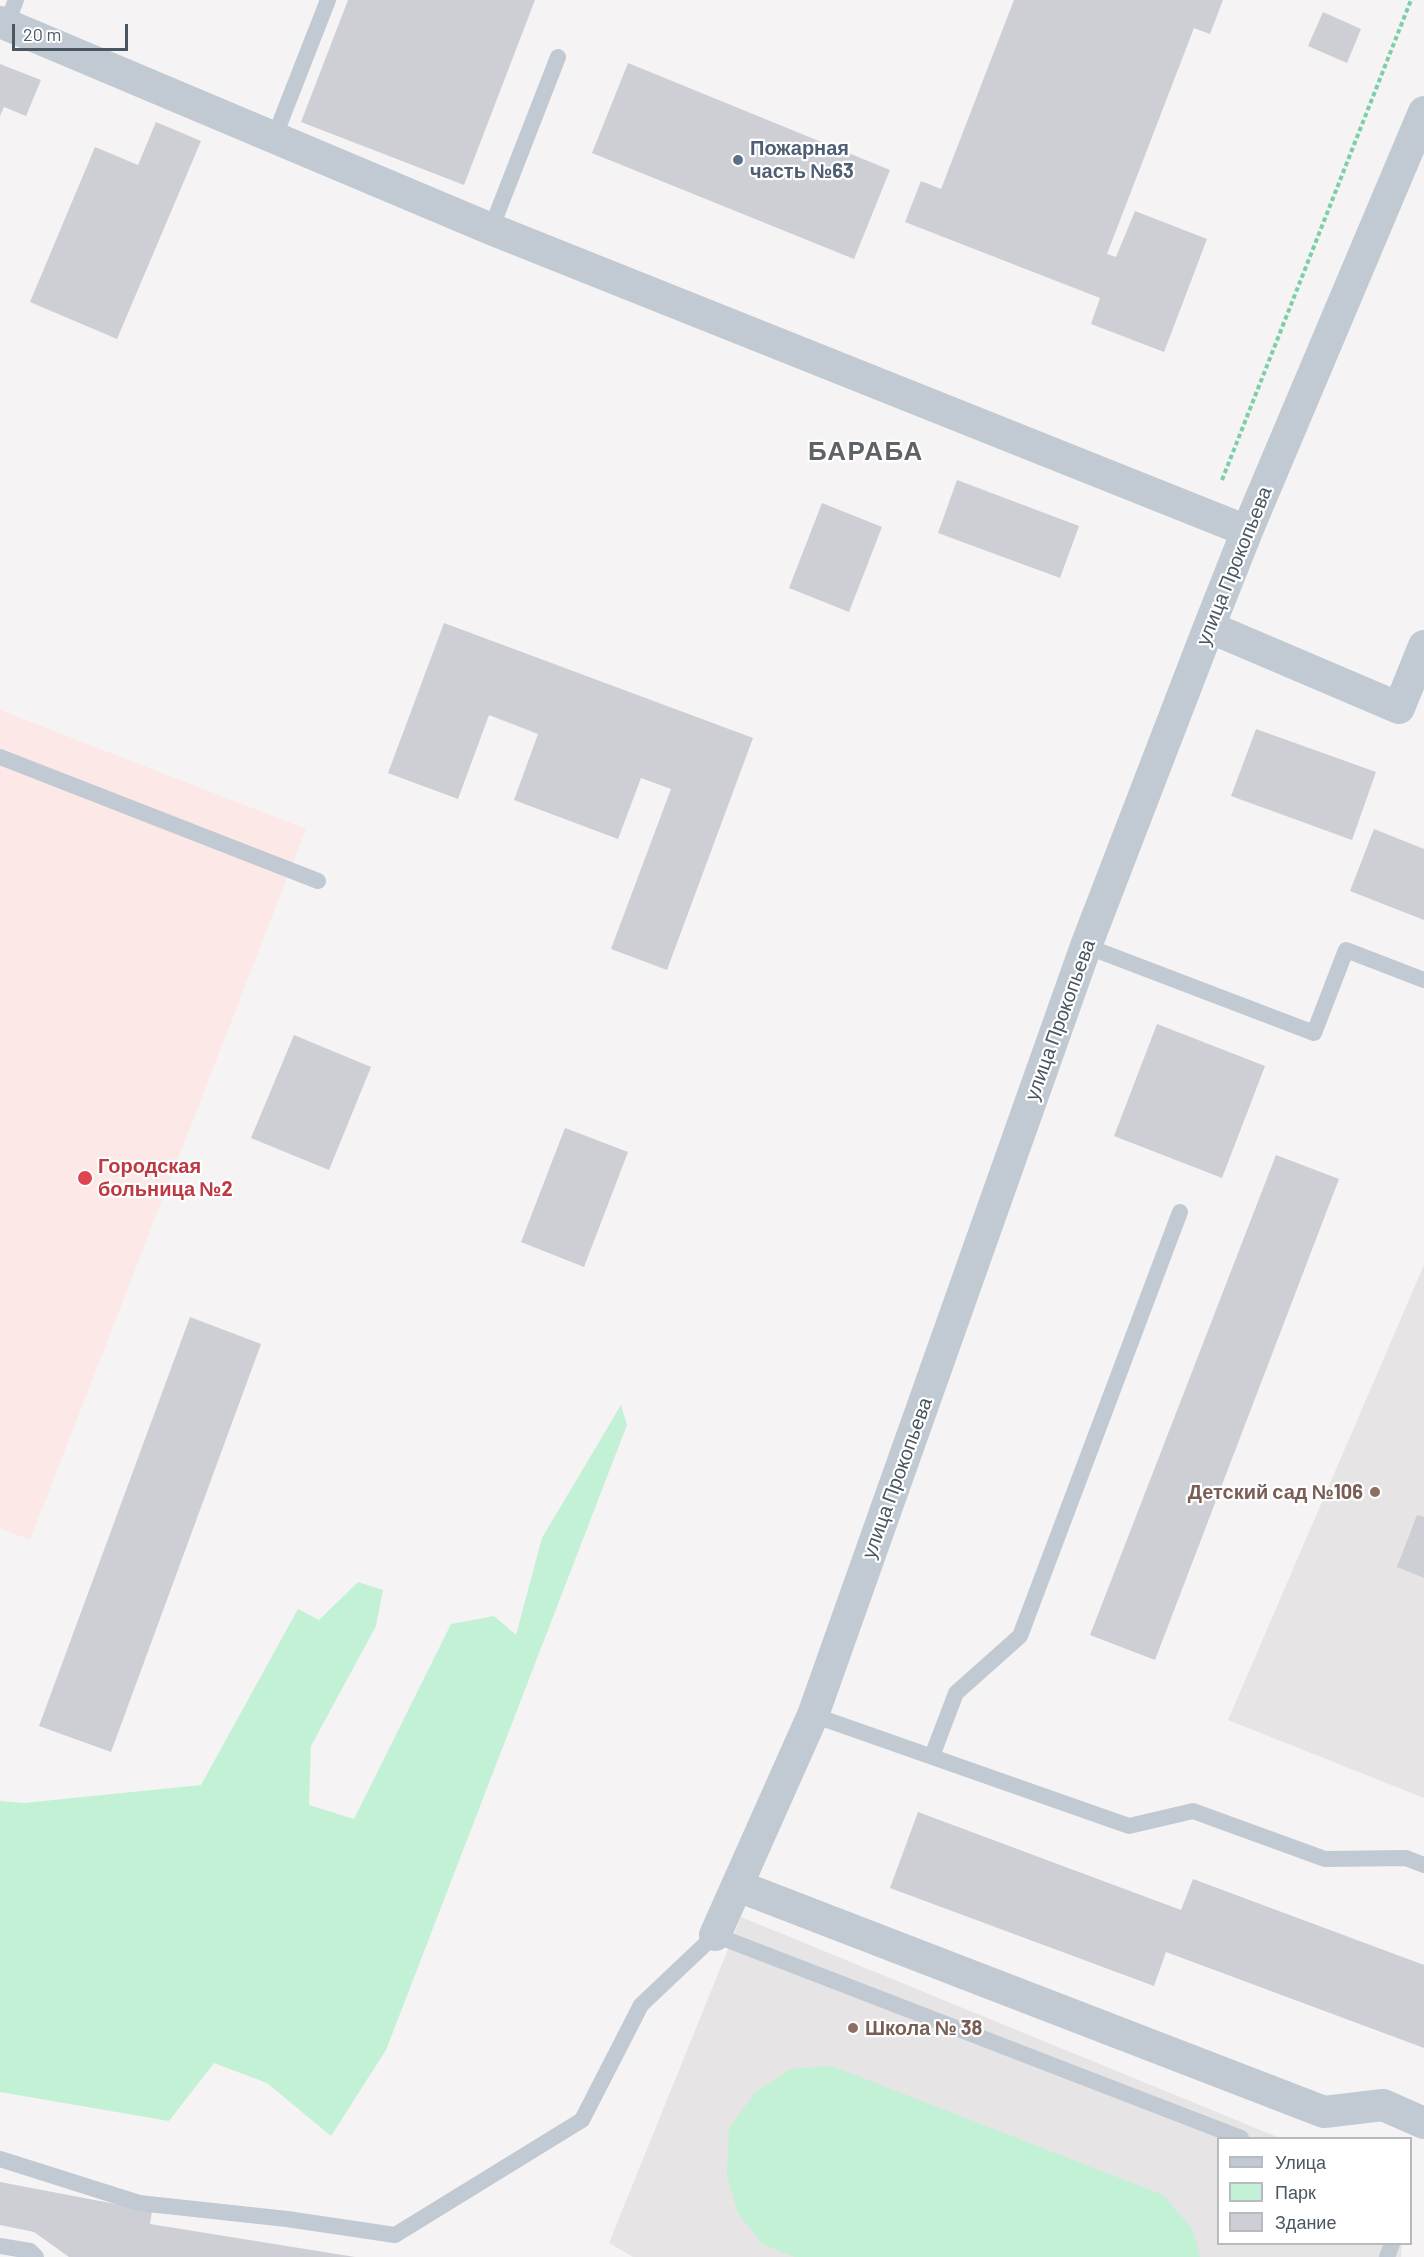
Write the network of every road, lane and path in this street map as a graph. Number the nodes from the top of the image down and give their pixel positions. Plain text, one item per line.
1 (328, 0) edge
2 (1411, 0) edge
3 (7, 16) edge
4 (558, 57) dead end
5 (1424, 112) edge
6 (274, 138) junction
7 (491, 229) junction
8 (1222, 480) dead end
9 (1247, 531) junction
10 (1209, 627) junction
11 (1424, 646) edge
12 (0, 757) edge
13 (318, 881) dead end
14 (1086, 946) junction
15 (1424, 980) edge
16 (1180, 1212) dead end
17 (813, 1715) junction
18 (932, 1756) junction
19 (1424, 1865) edge
20 (738, 1886) junction
21 (715, 1935) junction
22 (1424, 2123) edge
23 (1236, 2137) edge
24 (0, 2159) edge
25 (0, 2246) edge
26 (36, 2257) edge

1 - 6 lane
2 - 8 path
3 - 6 street
4 - 7 lane
5 - 9 street, улица Прокопьева
6 - 7 street
7 - 9 street
9 - 10 street, улица Прокопьева
10 - 11 street
10 - 14 street, улица Прокопьева
12 - 13 lane
14 - 15 lane
14 - 17 street, улица Прокопьева
16 - 18 lane
17 - 18 lane
17 - 20 street, улица Прокопьева
18 - 19 lane
20 - 21 street, улица Прокопьева
20 - 22 street
21 - 23 lane
21 - 24 lane
25 - 26 lane

